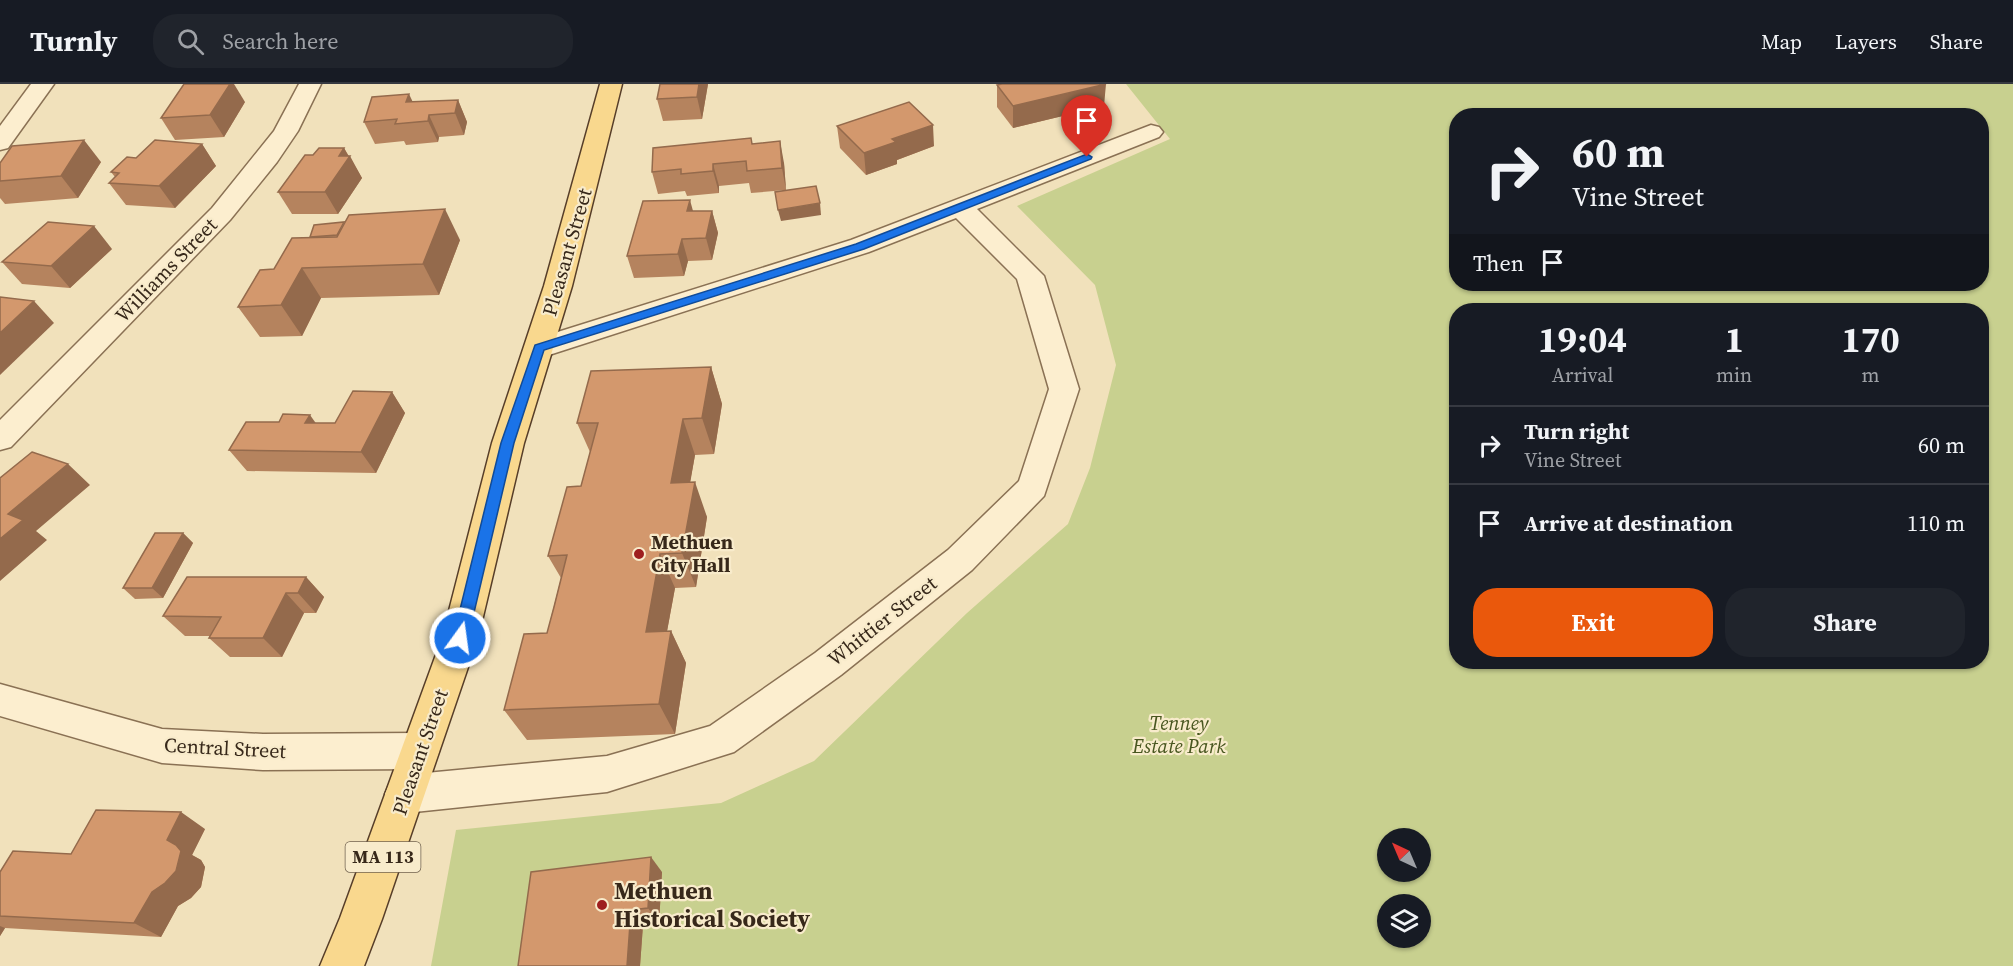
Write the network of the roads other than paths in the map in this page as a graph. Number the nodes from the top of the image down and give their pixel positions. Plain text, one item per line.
1 (44, 84) edge
2 (310, 84) edge
3 (611, 84) edge
4 (1151, 132) dead end
5 (0, 143) edge
6 (960, 207) junction
7 (539, 348) junction
8 (0, 439) edge
9 (0, 700) edge
10 (420, 751) junction
11 (405, 794) junction
12 (361, 919) junction
13 (342, 966) edge
14 (364, 966) edge

1 - 5 street
2 - 8 street, Williams Street
3 - 7 main road, Pleasant Street / MA 113
4 - 6 street
6 - 7 street
6 - 11 street, Whittier Street
7 - 10 main road, Pleasant Street / MA 113
9 - 10 street, Central Street
10 - 11 main road, Pleasant Street / MA 113
11 - 12 main road, Pleasant Street / MA 113
12 - 13 main road, Pleasant Street / MA 113
12 - 14 main road

